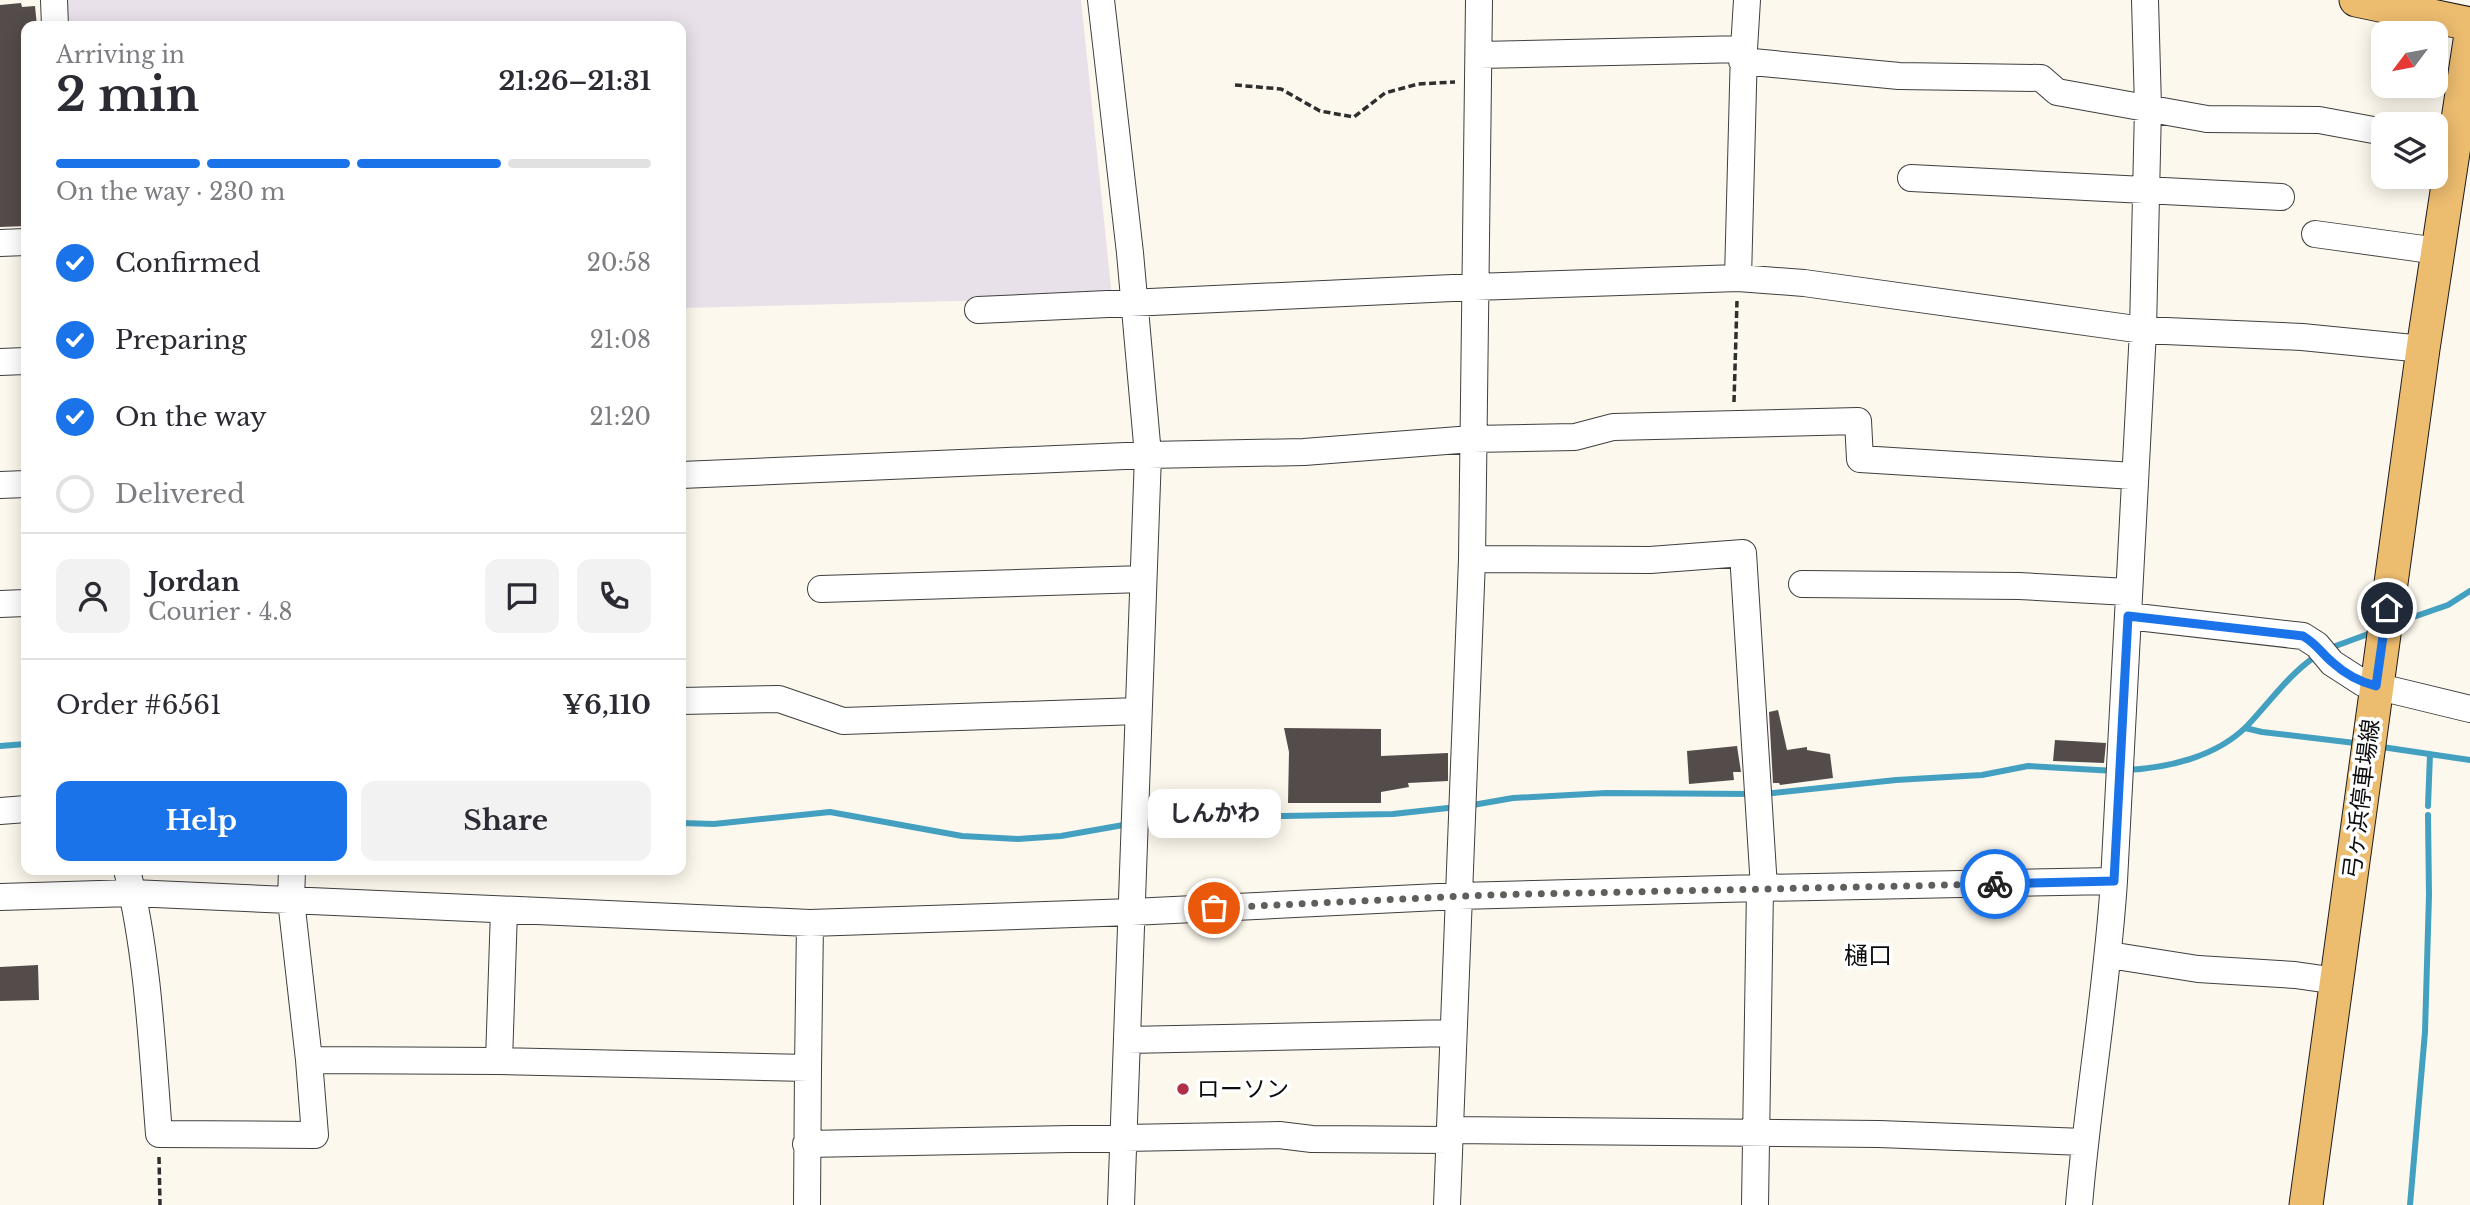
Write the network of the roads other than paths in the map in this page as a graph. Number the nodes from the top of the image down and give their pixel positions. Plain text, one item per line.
1 (54, 0) edge
2 (1101, 0) edge
3 (1479, 0) edge
4 (1747, 0) edge
5 (2145, 0) edge
6 (2356, 0) edge
7 (55, 21) edge
8 (2470, 24) edge
9 (2470, 41) edge
10 (1743, 55) junction
11 (1479, 68) junction
12 (2148, 107) junction
13 (2371, 130) edge
14 (2453, 145) edge
15 (1911, 178) dead end
16 (2146, 190) junction
17 (2281, 197) dead end
18 (2315, 234) dead end
19 (21, 242) edge
20 (0, 243) edge
21 (2438, 251) junction
22 (1738, 278) junction
23 (1474, 286) junction
24 (1134, 304) junction
25 (978, 310) dead end
26 (2143, 330) junction
27 (2423, 349) junction
28 (21, 361) edge
29 (0, 362) edge
30 (1472, 439) junction
31 (1148, 455) junction
32 (686, 475) edge
33 (2134, 476) junction
34 (21, 484) edge
35 (0, 485) edge
36 (1472, 559) junction
37 (1143, 579) junction
38 (1802, 584) dead end
39 (821, 589) dead end
40 (21, 603) edge
41 (0, 604) edge
42 (2128, 604) junction
43 (2376, 686) junction
44 (686, 701) edge
45 (2470, 709) edge
46 (1138, 711) junction
47 (21, 809) edge
48 (0, 811) edge
49 (292, 875) edge
50 (2114, 881) junction
51 (130, 882) edge
52 (1762, 888) junction
53 (1459, 896) junction
54 (0, 897) edge
55 (291, 900) junction
56 (504, 910) junction
57 (1132, 912) junction
58 (810, 923) junction
59 (2109, 955) junction
60 (2337, 981) junction
61 (1453, 1033) junction
62 (1127, 1040) junction
63 (309, 1060) junction
64 (499, 1061) junction
65 (808, 1068) junction
66 (1757, 1133) junction
67 (1450, 1135) junction
68 (1123, 1137) junction
69 (2084, 1142) junction
70 (806, 1144) junction
71 (807, 1205) edge
72 (1121, 1205) edge
73 (1447, 1205) edge
74 (1755, 1205) edge
75 (2079, 1205) edge
76 (2306, 1205) edge

1 - 7 street
2 - 24 street
3 - 11 street
4 - 10 street
5 - 12 street
6 - 8 main road
9 - 14 main road, 弓ヶ浜停車場線
10 - 11 street
10 - 12 street
10 - 22 street
11 - 23 street
12 - 13 street
12 - 16 street
14 - 21 main road, 弓ヶ浜停車場線
15 - 16 street
16 - 17 street
16 - 26 street
18 - 21 street
19 - 20 street
21 - 27 main road, 弓ヶ浜停車場線
22 - 23 street
22 - 26 street
23 - 24 street
23 - 30 street
24 - 25 street
24 - 31 street
26 - 27 street
26 - 33 street
27 - 43 main road, 弓ヶ浜停車場線
28 - 29 street
30 - 31 street
30 - 33 street
30 - 36 street
31 - 32 street
31 - 37 street
33 - 42 street
34 - 35 street
36 - 52 street
36 - 53 street
37 - 39 street
37 - 46 street
38 - 42 street
40 - 41 street
42 - 43 street
42 - 50 street
43 - 45 street
43 - 60 main road, 弓ヶ浜停車場線
44 - 46 street
46 - 57 street
47 - 48 street
49 - 55 street
50 - 52 street
50 - 59 street
51 - 54 street
51 - 55 street
51 - 63 street
52 - 53 street
52 - 66 street
53 - 57 street
53 - 61 street
55 - 56 street
55 - 63 street
56 - 58 street
56 - 64 street
57 - 58 street
57 - 62 street
58 - 65 street
59 - 60 street
59 - 69 street
60 - 76 main road, 弓ヶ浜停車場線
61 - 62 street
61 - 67 street
62 - 68 street
63 - 64 street
64 - 65 street
65 - 70 street
66 - 67 street
66 - 69 street
66 - 74 street
67 - 68 street
67 - 73 street
68 - 70 street
68 - 72 street
69 - 75 street
70 - 71 street

